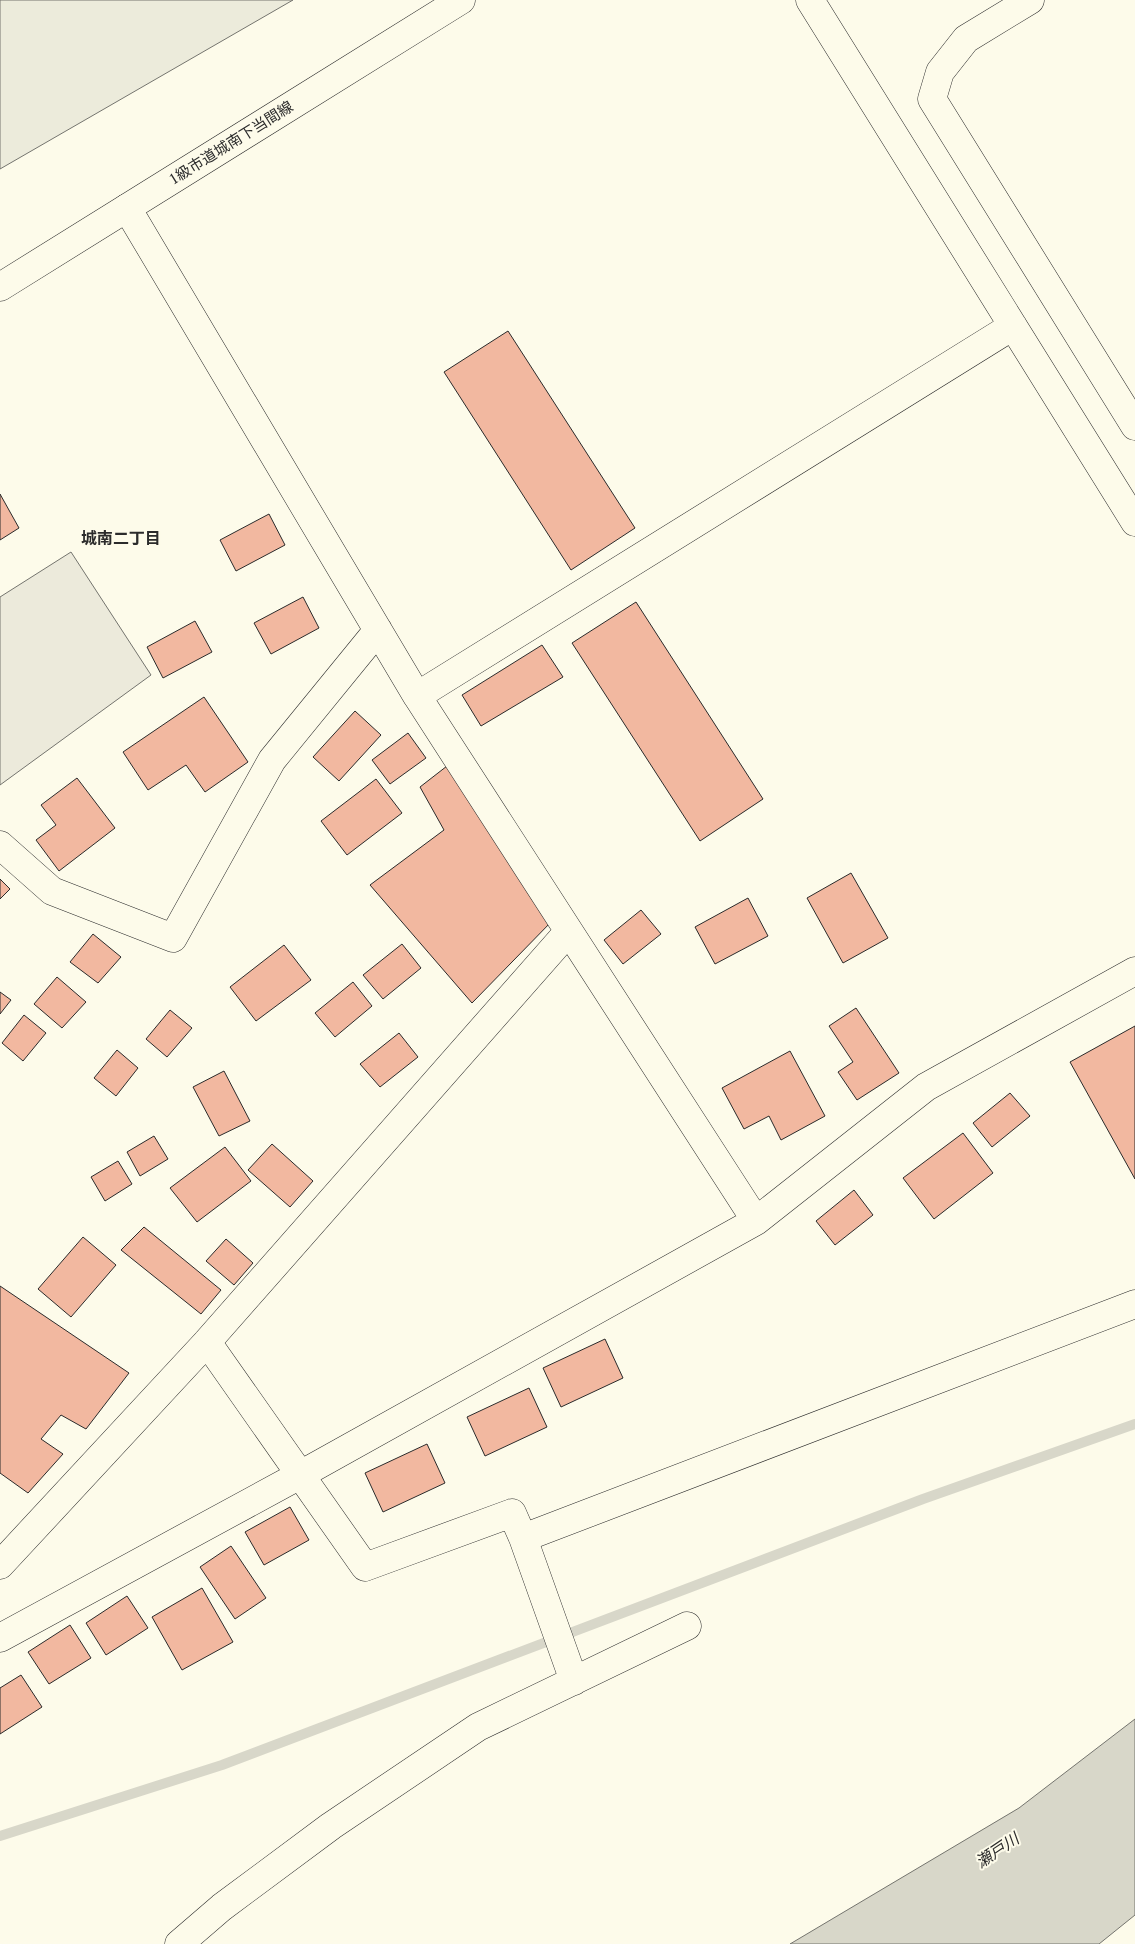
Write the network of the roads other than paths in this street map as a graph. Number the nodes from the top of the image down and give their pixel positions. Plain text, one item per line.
1 (461, 0) edge
2 (810, 0) edge
3 (1030, 0) edge
4 (127, 208) junction
5 (0, 287) edge
6 (1012, 326) junction
7 (1135, 426) edge
8 (1135, 522) edge
9 (378, 630) junction
10 (417, 696) junction
11 (0, 845) edge
12 (568, 932) junction
13 (1135, 971) edge
14 (756, 1221) junction
15 (1135, 1304) edge
16 (207, 1342) junction
17 (300, 1475) junction
18 (523, 1538) junction
19 (0, 1565) edge
20 (687, 1626) dead end
21 (0, 1638) edge
22 (574, 1680) junction
23 (179, 1944) edge

1 - 4 street, 1級市道城南下当間線
2 - 6 street
3 - 7 street
4 - 5 street, 1級市道城南下当間線
4 - 9 street
6 - 8 street
6 - 10 street
9 - 10 street
9 - 11 street
10 - 12 street
12 - 14 street
12 - 16 street
13 - 14 street
14 - 17 street
15 - 18 street
16 - 17 street
16 - 19 street
17 - 18 street
17 - 21 street
18 - 22 street
20 - 22 street
22 - 23 street

